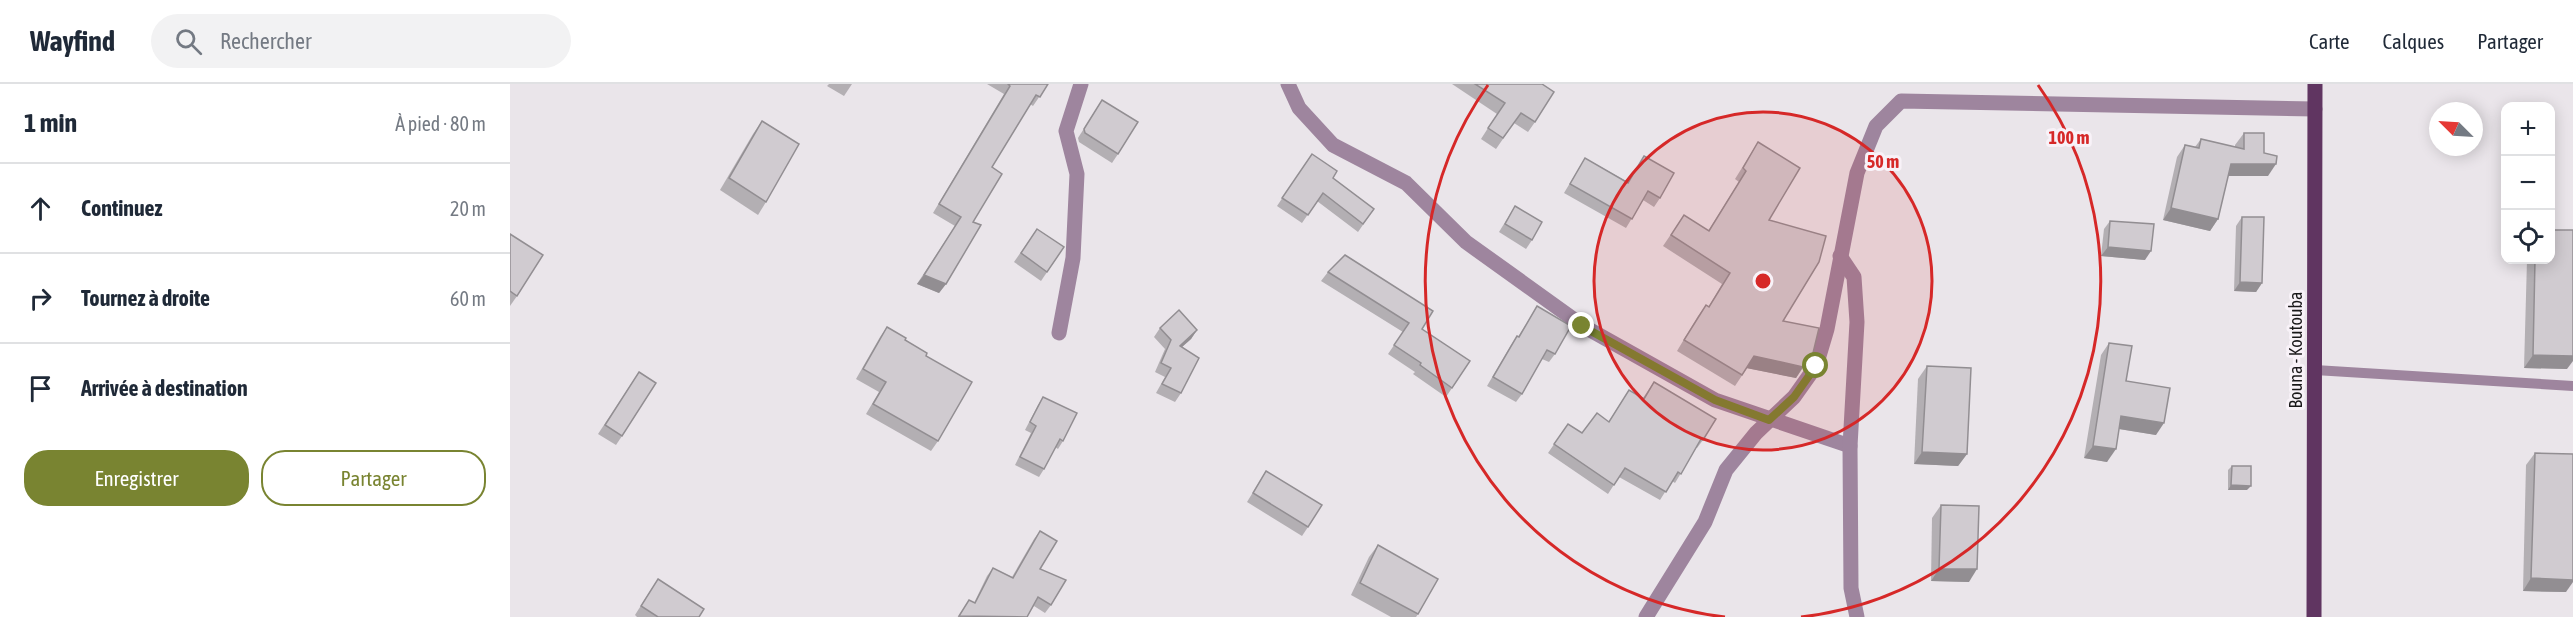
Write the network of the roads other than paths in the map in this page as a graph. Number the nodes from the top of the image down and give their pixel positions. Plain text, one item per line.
1 (1081, 84) edge
2 (1288, 84) edge
3 (2315, 84) edge
4 (2315, 109) junction
5 (1840, 256) junction
6 (1059, 333) dead end
7 (2315, 370) junction
8 (2573, 386) edge
9 (1769, 420) junction
10 (1850, 446) junction
11 (1646, 617) edge
12 (1857, 617) edge
13 (2313, 617) edge

1 - 6 street
2 - 9 street
3 - 4 main road, Bouna - Koutouba
4 - 5 street
4 - 7 main road, Bouna - Koutouba
5 - 9 street
5 - 10 street
7 - 8 lane
7 - 13 main road, Bouna - Koutouba
9 - 10 street
9 - 11 street
10 - 12 street

